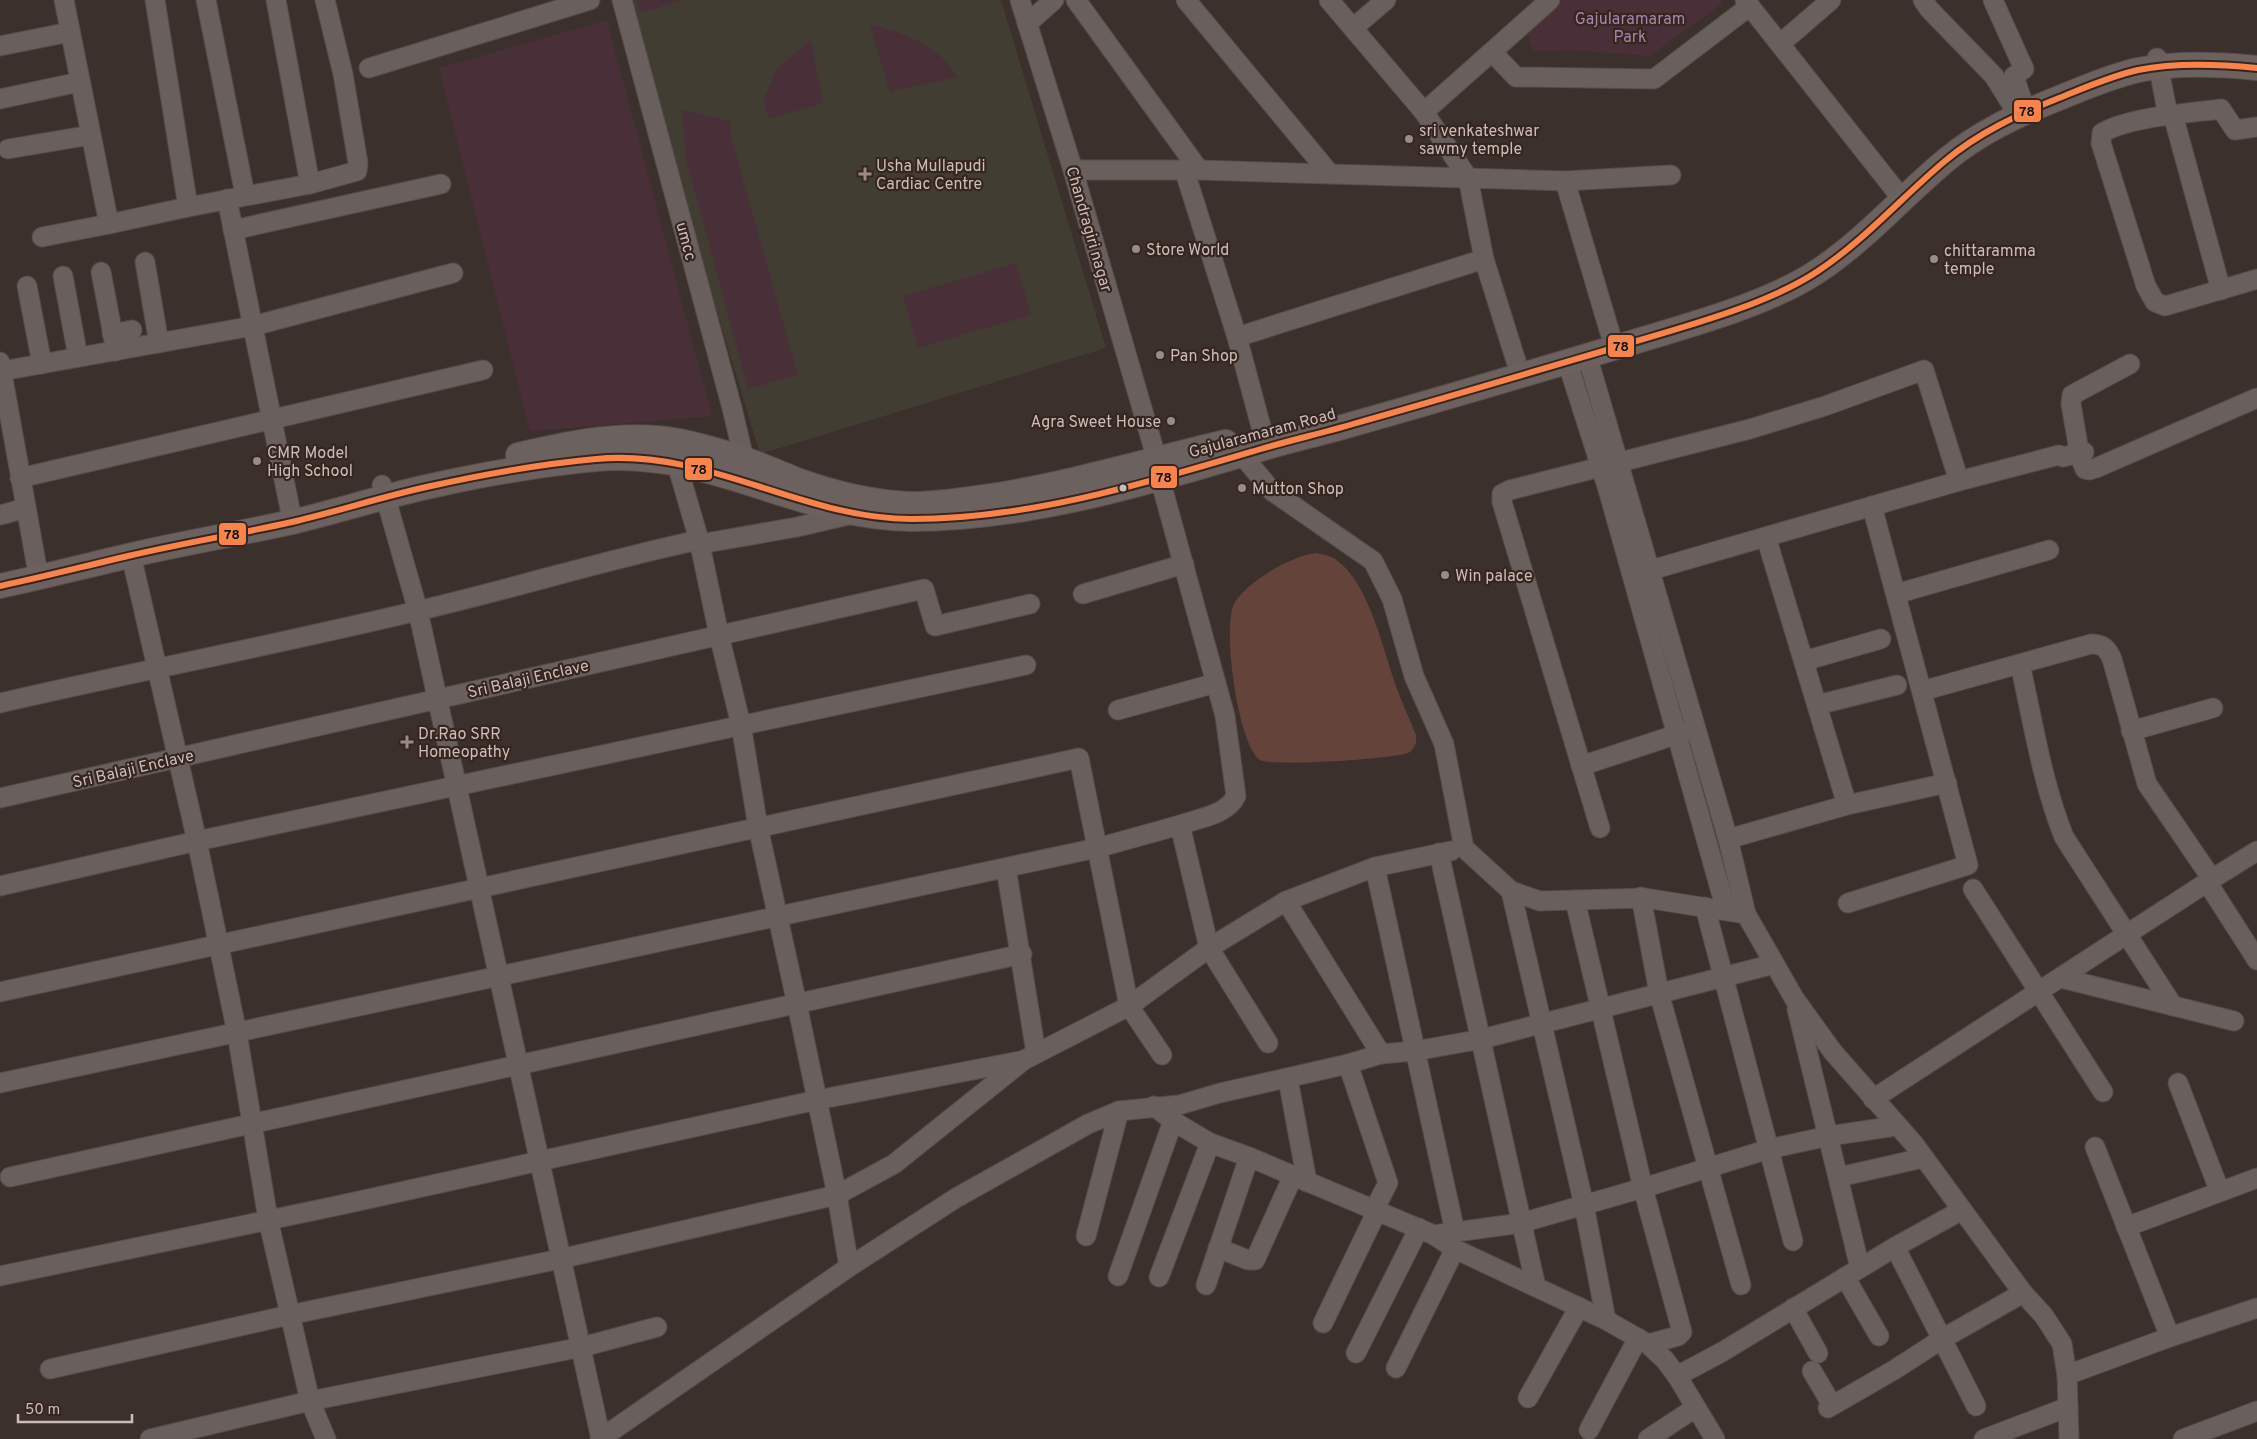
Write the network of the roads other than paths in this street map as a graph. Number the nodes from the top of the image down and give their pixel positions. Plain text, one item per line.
1 (64, 0) edge
2 (155, 0) edge
3 (206, 0) edge
4 (276, 0) edge
5 (324, 0) edge
6 (590, 0) edge
7 (622, 0) edge
8 (1020, 0) edge
9 (1054, 0) edge
10 (1076, 0) edge
11 (1186, 0) edge
12 (1329, 0) edge
13 (1386, 0) edge
14 (1550, 0) edge
15 (1831, 0) edge
16 (1923, 0) edge
17 (1993, 0) edge
18 (1748, 3) edge
19 (1026, 24) junction
20 (1353, 28) junction
21 (70, 32) junction
22 (1780, 44) junction
23 (0, 46) edge
24 (1492, 52) junction
25 (2257, 57) edge
26 (2157, 63) junction
27 (369, 68) dead end
28 (2257, 68) edge
29 (79, 82) junction
30 (2013, 93) junction
31 (0, 100) edge
32 (1424, 112) junction
33 (2170, 116) junction
34 (2256, 130) edge
35 (91, 135) junction
36 (8, 149) dead end
37 (1072, 170) junction
38 (1192, 170) junction
39 (1330, 174) junction
40 (1671, 175) dead end
41 (1468, 178) junction
42 (1565, 181) junction
43 (310, 184) junction
44 (441, 184) dead end
45 (1899, 195) junction
46 (236, 197) junction
47 (188, 207) junction
48 (109, 224) junction
49 (233, 230) junction
50 (42, 237) dead end
51 (1484, 260) junction
52 (145, 262) dead end
53 (101, 272) dead end
54 (453, 273) dead end
55 (64, 276) dead end
56 (2257, 279) edge
57 (27, 286) dead end
58 (2221, 290) junction
59 (253, 326) junction
60 (1610, 333) junction
61 (1237, 337) junction
62 (122, 340) junction
63 (159, 343) junction
64 (55, 355) junction
65 (1577, 358) junction
66 (1516, 361) junction
67 (2130, 364) dead end
68 (1, 367) edge
69 (483, 370) dead end
70 (3, 395) edge
71 (2257, 398) edge
72 (272, 420) junction
73 (1263, 434) junction
74 (2080, 449) junction
75 (8, 454) edge
76 (1242, 455) junction
77 (744, 459) junction
78 (676, 461) junction
79 (1610, 465) junction
80 (1159, 469) junction
81 (20, 478) junction
82 (1960, 481) junction
83 (746, 482) junction
84 (384, 492) junction
85 (1872, 506) junction
86 (26, 508) junction
87 (290, 509) junction
88 (854, 514) junction
89 (0, 515) edge
90 (1766, 536) junction
91 (699, 542) junction
92 (2049, 550) dead end
93 (131, 555) junction
94 (1184, 564) junction
95 (37, 568) junction
96 (1651, 570) junction
97 (0, 575) edge
98 (0, 586) edge
99 (1083, 594) dead end
100 (1896, 594) junction
101 (1030, 604) dead end
102 (418, 611) junction
103 (718, 635) junction
104 (1881, 639) dead end
105 (1804, 661) junction
106 (2020, 664) junction
107 (1026, 665) dead end
108 (157, 667) junction
109 (1216, 683) junction
110 (1897, 685) dead end
111 (1922, 691) junction
112 (437, 699) junction
113 (0, 703) edge
114 (1817, 704) junction
115 (2213, 708) dead end
116 (1118, 710) dead end
117 (741, 725) junction
118 (1696, 728) junction
119 (2131, 731) junction
120 (1676, 734) junction
121 (178, 758) junction
122 (1581, 766) junction
123 (1946, 783) junction
124 (456, 786) junction
125 (0, 798) edge
126 (1847, 805) junction
127 (1180, 825) junction
128 (758, 827) junction
129 (1600, 828) dead end
130 (1728, 839) junction
131 (198, 840) junction
132 (1097, 848) junction
133 (1464, 848) junction
134 (2257, 852) edge
135 (1439, 853) junction
136 (1375, 867) junction
137 (1006, 868) junction
138 (2210, 880) junction
139 (0, 886) edge
140 (479, 888) junction
141 (1973, 889) dead end
142 (1511, 891) junction
143 (1641, 897) junction
144 (1575, 900) junction
145 (1286, 901) junction
146 (1848, 903) dead end
147 (1705, 907) junction
148 (1726, 910) junction
149 (1746, 914) junction
150 (778, 917) junction
151 (2128, 935) junction
152 (218, 945) junction
153 (1209, 948) junction
154 (1022, 954) junction
155 (2257, 960) edge
156 (1774, 964) junction
157 (1724, 976) junction
158 (498, 977) junction
159 (2062, 978) junction
160 (0, 992) edge
161 (2039, 992) junction
162 (1659, 993) junction
163 (1794, 998) junction
164 (797, 1004) junction
165 (1128, 1006) junction
166 (2173, 1006) junction
167 (1599, 1007) junction
168 (2234, 1021) dead end
169 (1542, 1024) junction
170 (237, 1033) junction
171 (1482, 1039) junction
172 (1268, 1043) dead end
173 (1415, 1052) junction
174 (1381, 1054) junction
175 (1162, 1055) dead end
176 (1030, 1057) junction
177 (1348, 1064) junction
178 (518, 1066) junction
179 (1288, 1080) junction
180 (0, 1083) edge
181 (2178, 1083) dead end
182 (2103, 1092) dead end
183 (1873, 1099) junction
184 (816, 1100) junction
185 (1154, 1106) junction
186 (1119, 1111) junction
187 (1173, 1121) junction
188 (253, 1124) junction
189 (1896, 1126) junction
190 (1829, 1136) junction
191 (1210, 1143) junction
192 (2095, 1147) dead end
193 (1769, 1149) junction
194 (1249, 1157) junction
195 (1924, 1158) junction
196 (539, 1161) junction
197 (1708, 1167) junction
198 (10, 1177) dead end
199 (1839, 1177) junction
200 (2257, 1178) edge
201 (1300, 1179) junction
202 (1643, 1188) junction
203 (2220, 1192) junction
204 (837, 1195) junction
205 (1584, 1205) junction
206 (1962, 1210) junction
207 (1376, 1211) junction
208 (268, 1219) junction
209 (1521, 1223) junction
210 (2126, 1227) junction
211 (1426, 1232) junction
212 (1086, 1236) dead end
213 (1455, 1240) junction
214 (1793, 1241) dead end
215 (1895, 1247) junction
216 (1218, 1248) junction
217 (560, 1259) junction
218 (850, 1267) junction
219 (1853, 1272) junction
220 (0, 1276) edge
221 (1118, 1276) dead end
222 (1159, 1277) dead end
223 (1206, 1285) dead end
224 (1741, 1285) dead end
225 (1536, 1287) junction
226 (2023, 1293) junction
227 (1579, 1307) junction
228 (1793, 1308) junction
229 (2257, 1308) edge
230 (289, 1315) junction
231 (1606, 1320) junction
232 (1323, 1323) dead end
233 (657, 1327) dead end
234 (1879, 1336) dead end
235 (2170, 1337) junction
236 (1942, 1339) junction
237 (1643, 1341) junction
238 (582, 1347) junction
239 (1356, 1353) dead end
240 (1818, 1353) dead end
241 (1396, 1368) dead end
242 (50, 1369) dead end
243 (1812, 1372) dead end
244 (1677, 1376) junction
245 (2067, 1376) junction
246 (1528, 1398) dead end
247 (310, 1401) junction
248 (1976, 1406) dead end
249 (2068, 1407) junction
250 (1695, 1408) junction
251 (2257, 1411) edge
252 (1589, 1430) dead end
253 (150, 1439) edge
254 (326, 1439) edge
255 (600, 1439) edge
256 (1648, 1439) edge
257 (1714, 1439) edge
258 (1984, 1439) edge
259 (2069, 1439) edge
260 (2182, 1439) edge

1 - 21 street
2 - 47 street
3 - 46 street
4 - 43 street
5 - 43 street
6 - 27 street
7 - 77 street, umcc
8 - 19 street, Chandragiri nagar
9 - 19 street
10 - 38 street
11 - 39 street
12 - 20 street
13 - 20 street
14 - 24 street
15 - 22 street
16 - 30 street
17 - 30 street
18 - 22 street
18 - 24 street
19 - 37 street, Chandragiri nagar
20 - 32 street
21 - 23 street
21 - 29 street
22 - 45 street
24 - 32 street
25 - 26 main road, Gajularamaram Road
26 - 28 main road, Gajularamaram Road
26 - 30 main road, Gajularamaram Road
26 - 33 street
26 - 45 main road, Gajularamaram Road
29 - 31 street
29 - 35 street
30 - 45 main road, Gajularamaram Road
32 - 41 street
33 - 34 street
33 - 58 street
33 - 58 street
35 - 36 street
35 - 48 street
37 - 38 street
37 - 80 street, Chandragiri nagar
38 - 39 street
38 - 61 street
39 - 41 street
40 - 42 street
41 - 42 street
41 - 51 street
42 - 60 street
43 - 46 street
44 - 49 street
45 - 60 main road, Gajularamaram Road
45 - 65 main road, Gajularamaram Road
46 - 47 street
46 - 49 street
47 - 48 street
48 - 50 street
49 - 59 street
51 - 61 street
51 - 66 street
52 - 63 street
53 - 62 street
54 - 59 street
55 - 64 street
56 - 58 street
57 - 64 street
59 - 63 street
59 - 72 street
60 - 66 main road, Gajularamaram Road
61 - 73 street
62 - 63 street
62 - 64 street
64 - 68 street
65 - 76 main road, Gajularamaram Road
65 - 79 street
66 - 73 main road, Gajularamaram Road
67 - 74 street
68 - 70 street
69 - 72 street
70 - 75 street
71 - 74 street
72 - 81 street
72 - 87 street
73 - 80 main road, Gajularamaram Road
74 - 82 street
75 - 81 street
76 - 80 main road, Gajularamaram Road
76 - 133 street
77 - 80 main road, Gajularamaram Road
77 - 83 street, umcc
77 - 84 main road, Gajularamaram Road
78 - 83 main road, Gajularamaram Road
78 - 84 main road, Gajularamaram Road
78 - 91 street
79 - 82 street
79 - 96 street
79 - 120 street
79 - 122 street
80 - 88 main road, Gajularamaram Road
80 - 94 street, Chandragiri nagar
81 - 86 street
82 - 85 street
83 - 88 main road, Gajularamaram Road
84 - 87 main road, Gajularamaram Road
84 - 93 main road, Gajularamaram Road
84 - 102 street
85 - 90 street
85 - 100 street
86 - 89 street
86 - 95 street
87 - 95 main road, Gajularamaram Road
88 - 91 street
90 - 96 street
90 - 105 street
91 - 102 street
91 - 103 street
92 - 100 street
93 - 98 main road, Gajularamaram Road
93 - 108 street
94 - 99 street
94 - 109 street, Chandragiri nagar
95 - 97 main road, Gajularamaram Road
96 - 118 street
100 - 111 street
101 - 103 street, Sri Balaji Enclave
102 - 108 street
102 - 112 street
103 - 112 street, Sri Balaji Enclave
103 - 117 street
104 - 105 street
105 - 114 street
106 - 111 street
106 - 119 street
106 - 151 street
107 - 117 street
108 - 113 street
108 - 121 street
109 - 116 street
109 - 127 street, Chandragiri nagar
110 - 114 street
111 - 123 street
112 - 121 street, Sri Balaji Enclave
112 - 124 street
114 - 126 street
115 - 119 street
117 - 124 street
117 - 128 street
118 - 120 street
118 - 130 street
119 - 138 street
120 - 122 street
120 - 148 street
121 - 125 street, Sri Balaji Enclave
121 - 131 street
122 - 129 street
123 - 126 street
123 - 146 street
124 - 131 street
124 - 140 street
126 - 130 street
127 - 132 street, Chandragiri nagar
127 - 153 street
128 - 132 street
128 - 140 street
128 - 150 street
130 - 149 street
131 - 139 street
131 - 152 street
132 - 137 street, Chandragiri nagar
132 - 165 street
133 - 135 street
133 - 142 street
134 - 138 street
135 - 136 street
135 - 171 street
136 - 145 street
136 - 173 street
137 - 150 street, Chandragiri nagar
137 - 154 street
138 - 151 street
138 - 155 street
140 - 152 street
140 - 158 street
141 - 161 street
142 - 144 street
142 - 169 street
143 - 144 street
143 - 147 street
143 - 162 street
144 - 167 street
145 - 153 street
145 - 174 street
147 - 148 street
147 - 157 street
148 - 149 street
149 - 156 street
150 - 158 street, Chandragiri nagar
150 - 164 street
151 - 159 street
151 - 166 street
152 - 160 street
152 - 170 street
153 - 165 street
153 - 172 street
154 - 164 street
154 - 176 street
156 - 157 street
156 - 163 street
157 - 162 street
157 - 193 street
158 - 170 street, Chandragiri nagar
158 - 178 street
159 - 161 street
159 - 166 street
161 - 182 street
161 - 183 street
162 - 167 street
162 - 197 street
163 - 183 street
163 - 190 street
164 - 178 street
164 - 184 street
165 - 175 street
165 - 176 street
166 - 168 street
167 - 169 street
167 - 202 street
169 - 171 street
169 - 205 street
170 - 180 street, Chandragiri nagar
170 - 188 street
171 - 173 street
171 - 209 street
173 - 174 street
173 - 213 street
174 - 177 street
176 - 184 street
176 - 204 street
177 - 179 street
177 - 207 street
178 - 188 street
178 - 196 street
179 - 185 street
179 - 201 street
181 - 203 street
183 - 189 street
184 - 196 street
184 - 204 street
185 - 186 street
185 - 187 street
186 - 212 street
186 - 218 street
187 - 191 street
187 - 221 street
188 - 198 street
188 - 208 street
189 - 190 street
189 - 195 street
190 - 193 street
190 - 199 street
191 - 194 street
191 - 222 street
192 - 210 street
193 - 197 street
193 - 214 street
194 - 201 street
194 - 216 street
195 - 199 street
195 - 206 street
196 - 208 street
196 - 217 street
197 - 202 street
197 - 224 street
199 - 219 street
200 - 203 street
201 - 207 street
201 - 216 street
202 - 205 street
202 - 237 street
203 - 210 street
204 - 217 street
204 - 218 street
205 - 209 street
205 - 231 street
206 - 215 street
206 - 226 street
207 - 211 street
207 - 232 street
208 - 220 street
208 - 230 street
209 - 213 street
209 - 225 street
210 - 235 street
211 - 213 street
211 - 239 street
213 - 225 street
213 - 241 street
215 - 219 street
215 - 236 street
216 - 223 street
217 - 230 street
217 - 238 street
218 - 255 street
219 - 228 street
219 - 234 street
225 - 227 street
226 - 236 street
226 - 245 street
227 - 231 street
227 - 246 street
228 - 240 street
228 - 244 street
229 - 235 street
230 - 242 street
230 - 247 street
231 - 237 street
233 - 238 street
235 - 245 street
236 - 243 street
236 - 248 street
237 - 244 street
237 - 252 street
238 - 247 street
238 - 255 street
244 - 250 street
245 - 249 street
247 - 253 street
247 - 254 street
249 - 258 street
249 - 259 street
250 - 256 street
250 - 257 street
251 - 260 street

